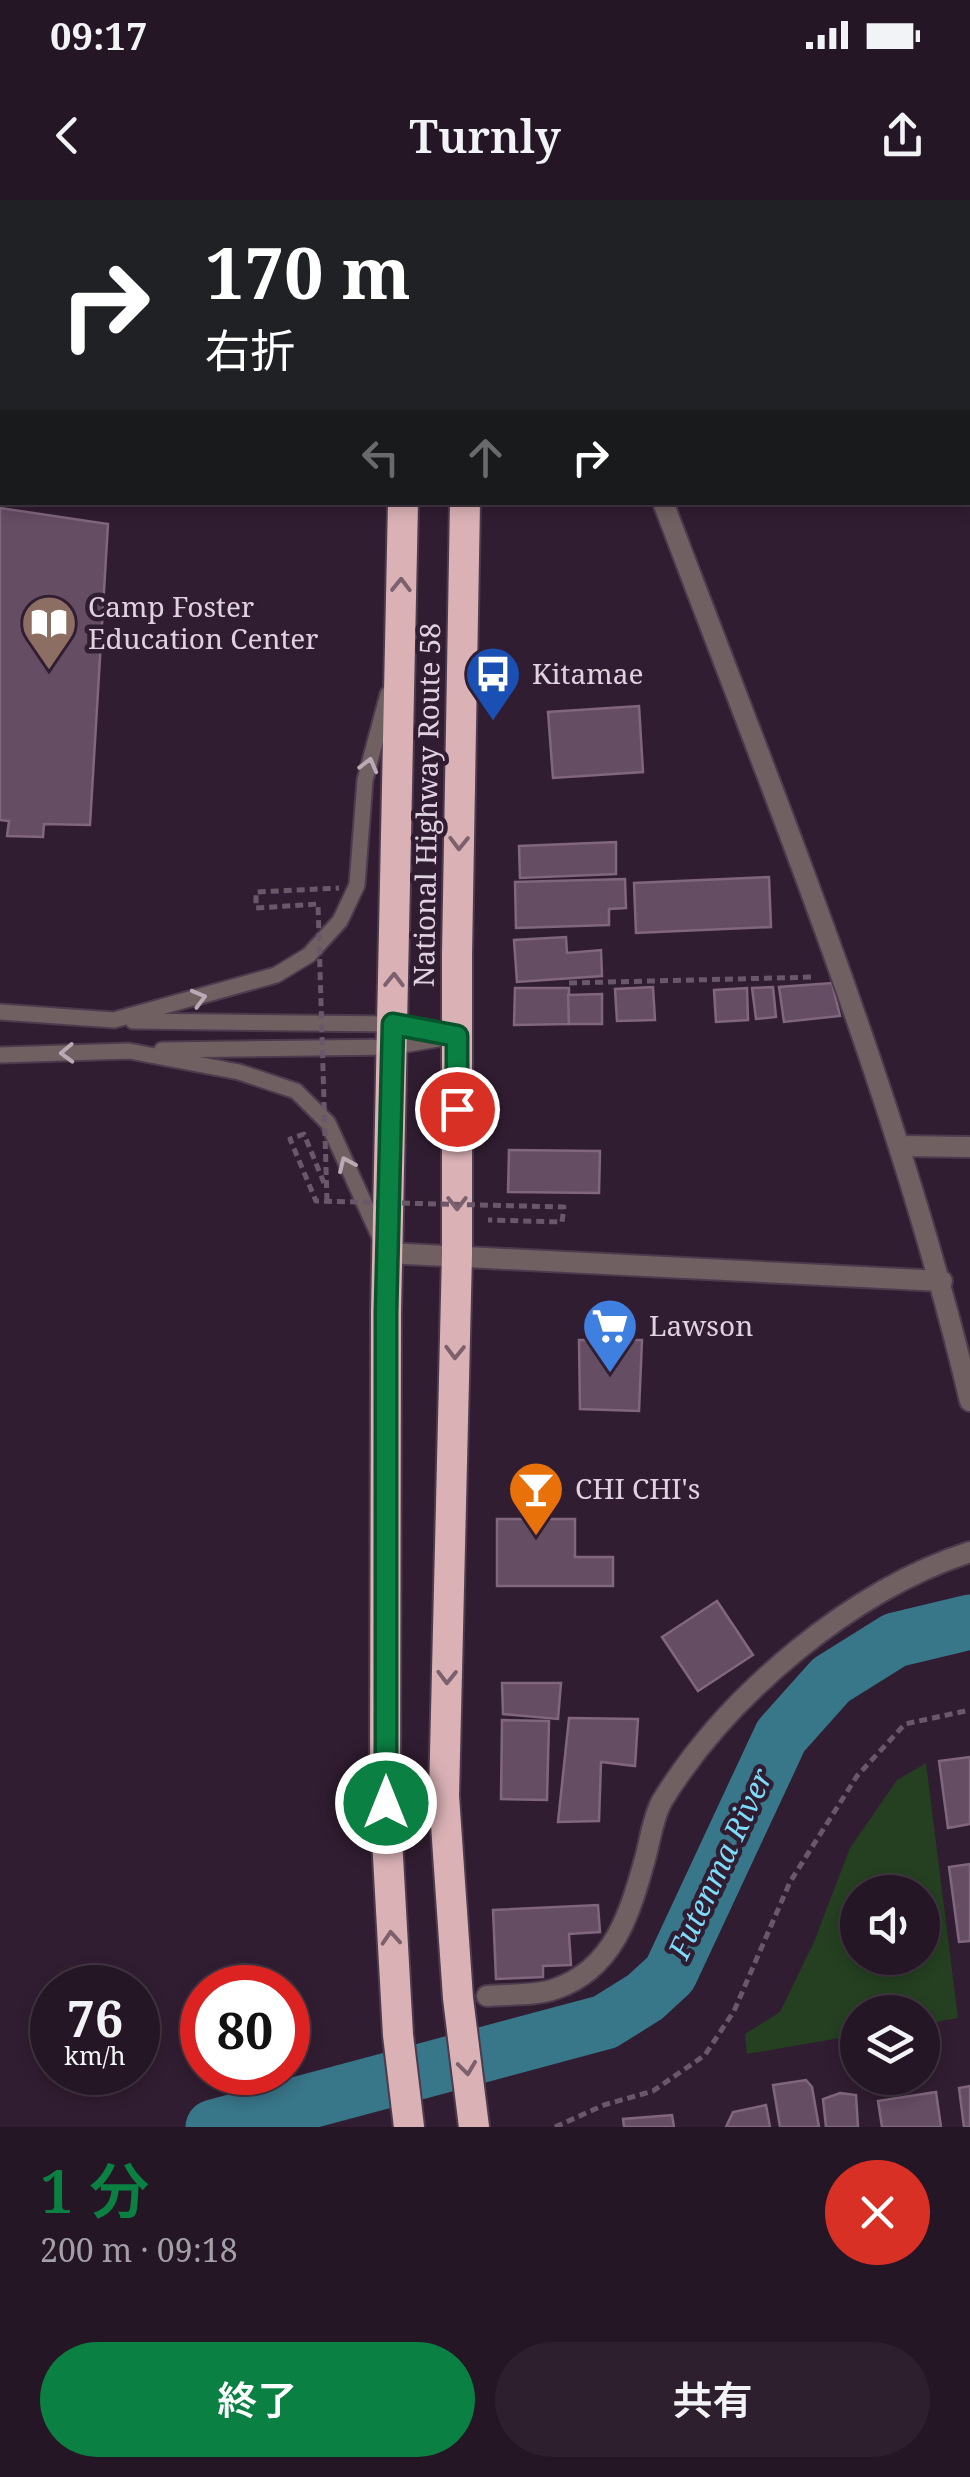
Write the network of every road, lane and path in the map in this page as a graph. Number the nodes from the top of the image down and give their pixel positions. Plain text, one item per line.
1 (403, 505) edge
2 (465, 505) edge
3 (664, 505) edge
4 (399, 657) junction
5 (338, 888) dead end
6 (842, 976) junction
7 (569, 983) dead end
8 (0, 1012) edge
9 (114, 1020) junction
10 (393, 1036) junction
11 (457, 1036) junction
12 (129, 1051) junction
13 (0, 1055) edge
14 (902, 1146) junction
15 (970, 1146) edge
16 (324, 1184) dead end
17 (327, 1201) junction
18 (488, 1220) dead end
19 (387, 1253) junction
20 (457, 1254) junction
21 (942, 1281) junction
22 (970, 1402) edge
23 (970, 1552) edge
24 (970, 1710) edge
25 (487, 1996) dead end
26 (473, 2122) edge
27 (408, 2127) edge
28 (555, 2127) edge

4 -> 1 highway, National Highway Route 58
2 -> 11 highway, National Highway Route 58
3 - 6 street
9 -> 4 lane
10 -> 4 highway, National Highway Route 58
5 - 17 path, bridge
6 - 7 path
6 - 14 street
8 - 9 lane
9 - 10 lane
10 - 11 lane
10 - 12 lane
10 - 19 highway, National Highway Route 58
11 -> 20 highway, National Highway Route 58
12 -> 13 lane
19 -> 12 lane
14 - 15 street
14 - 21 street
16 - 17 path, bridge
17 - 18 path, bridge
19 - 20 street
27 -> 19 highway, National Highway Route 58
20 - 21 street
20 -> 26 highway, National Highway Route 58
21 - 22 street
23 - 25 street
24 - 28 path

